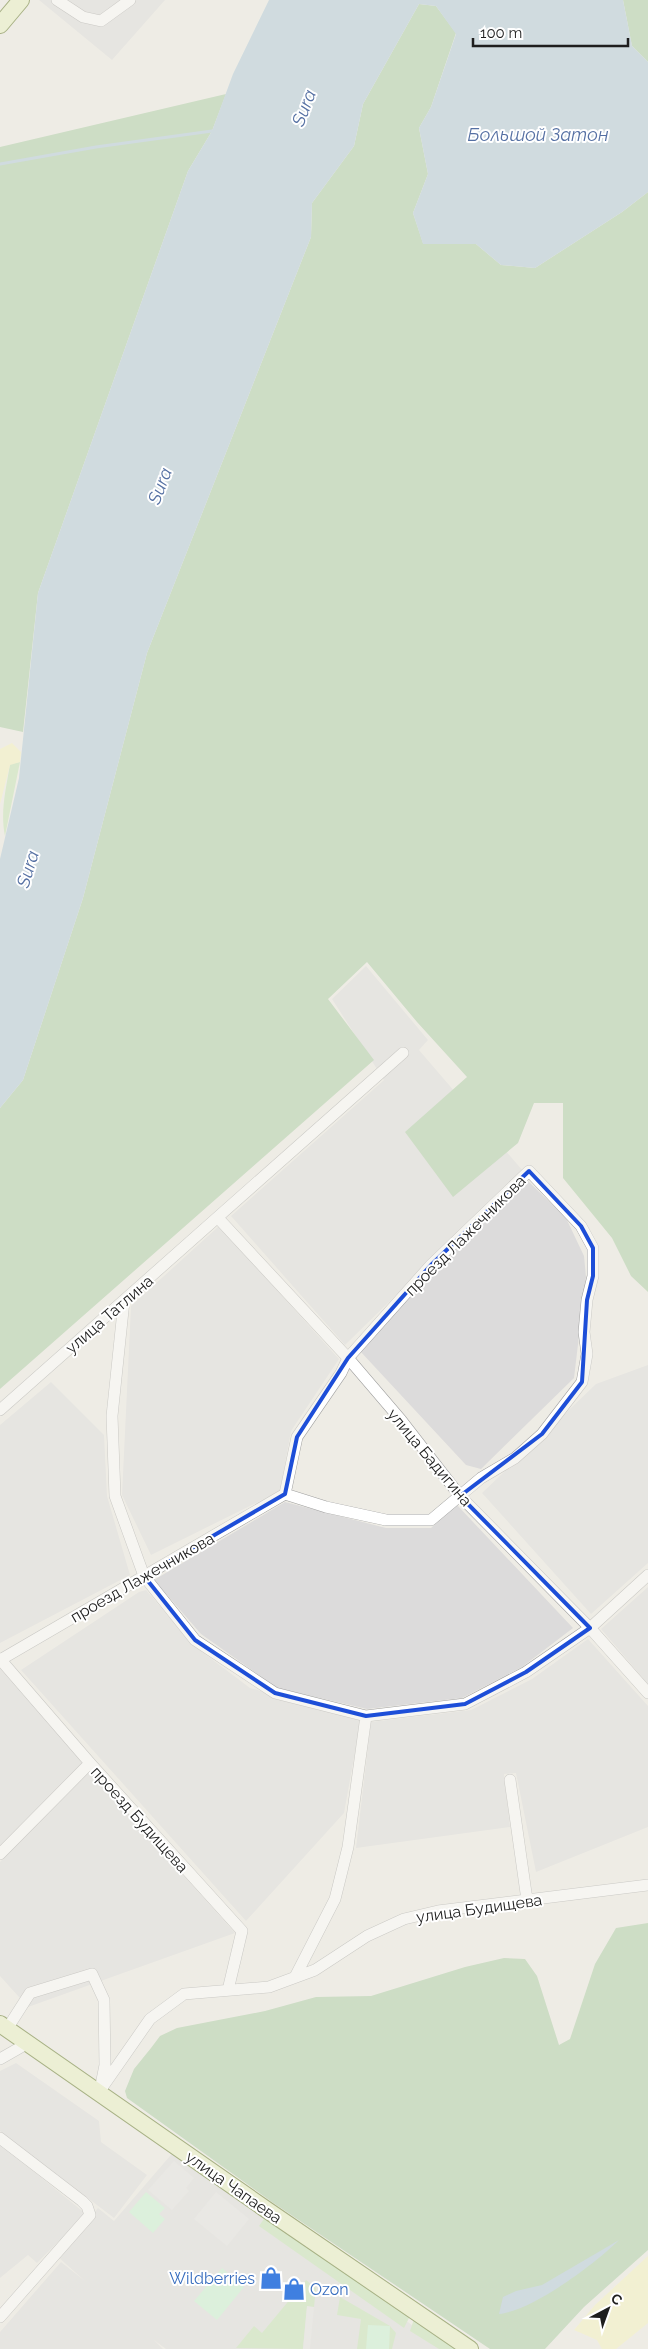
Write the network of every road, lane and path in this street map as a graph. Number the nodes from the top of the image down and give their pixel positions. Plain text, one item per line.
1 (21, 0) edge
2 (57, 0) edge
3 (127, 3) edge
4 (0, 24) edge
5 (403, 1053) dead end
6 (218, 1218) junction
7 (124, 1301) junction
8 (348, 1358) junction
9 (0, 1410) edge
10 (285, 1494) junction
11 (460, 1496) junction
12 (648, 1575) edge
13 (144, 1576) junction
14 (590, 1628) junction
15 (0, 1660) edge
16 (648, 1693) edge
17 (366, 1716) junction
18 (90, 1763) junction
19 (510, 1780) dead end
20 (0, 1854) edge
21 (648, 1885) edge
22 (527, 1900) junction
23 (295, 1977) junction
24 (228, 1990) junction
25 (3, 2026) edge
26 (28, 2043) junction
27 (0, 2060) edge
28 (99, 2092) junction
29 (0, 2138) edge
30 (0, 2317) edge
31 (470, 2349) edge

1 - 4 main road
2 - 3 street
5 - 6 street, улица Татлина
6 - 7 street, улица Татлина
6 - 8 street, улица Бадигина
7 - 9 street, улица Татлина
7 - 13 street
8 - 10 street, проезд Лажечникова
8 - 11 street, улица Бадигина
8 - 11 street, проезд Лажечникова
10 - 11 street, проезд Лажечникова
10 - 13 street, проезд Лажечникова
11 - 14 street, улица Бадигина
12 - 14 street
13 - 15 street, проезд Лажечникова
13 - 17 street
14 - 16 street, улица Бадигина
14 - 17 street
15 - 18 street, проезд Будищева
17 - 23 street
18 - 20 street
18 - 24 street, проезд Будищева
19 - 22 street
21 - 22 street, улица Будищева
22 - 23 street, улица Будищева
23 - 24 street, улица Будищева
24 - 28 street, улица Будищева
25 - 26 main road, улица Чапаева
25 - 28 street
26 - 27 street
26 - 28 main road, улица Чапаева
28 - 31 main road, улица Чапаева
29 - 30 street

